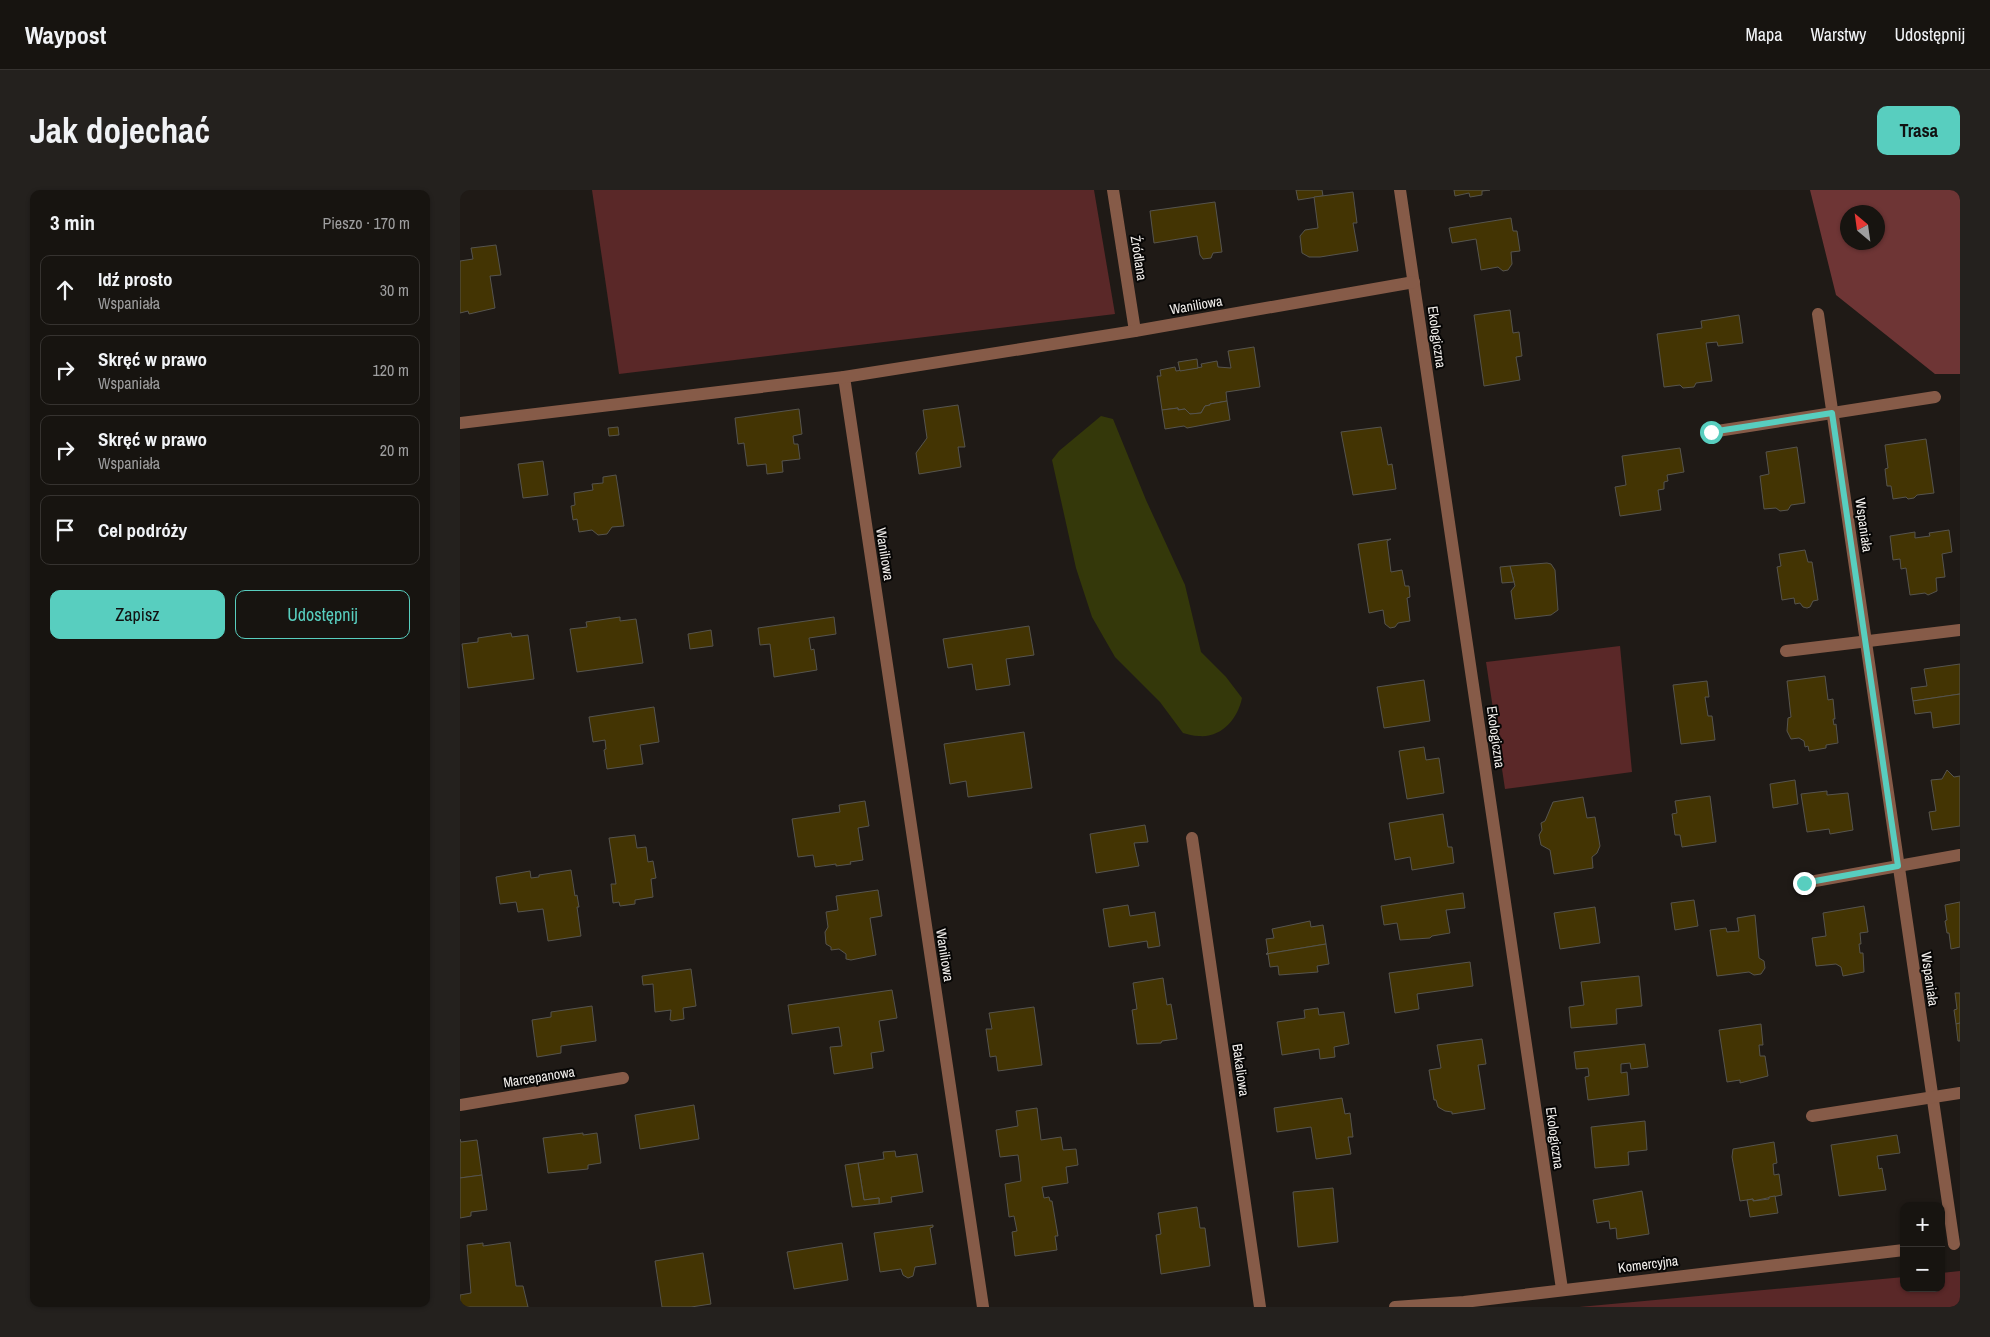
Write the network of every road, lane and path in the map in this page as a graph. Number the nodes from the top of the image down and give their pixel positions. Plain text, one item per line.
1 (1113, 190) edge
2 (1400, 190) edge
3 (1414, 282) junction
4 (1818, 314) dead end
5 (1135, 332) junction
6 (844, 377) junction
7 (1935, 397) dead end
8 (1832, 413) junction
9 (460, 423) edge
10 (1711, 432) dead end
11 (1960, 630) edge
12 (1866, 641) junction
13 (1786, 651) dead end
14 (1192, 838) dead end
15 (1960, 854) edge
16 (1898, 866) junction
17 (1804, 883) dead end
18 (623, 1078) dead end
19 (1960, 1093) edge
20 (1932, 1098) junction
21 (460, 1105) edge
22 (1812, 1116) dead end
23 (1952, 1244) edge
24 (1900, 1250) edge
25 (1562, 1289) junction
26 (983, 1307) edge
27 (1260, 1307) edge
28 (1395, 1307) edge

1 - 5 street, Źródlana
2 - 3 street, Ekologiczna
3 - 5 street, Waniliowa
3 - 25 street, Ekologiczna
4 - 8 street, Wspaniała
5 - 6 street, Waniliowa
6 - 9 street
6 - 26 street, Waniliowa
7 - 8 street
8 - 10 street
8 - 12 street, Wspaniała
11 - 12 street
12 - 13 street
12 - 16 street, Wspaniała
14 - 27 street, Bakaliowa
15 - 16 street
16 - 17 street
16 - 20 street, Wspaniała
18 - 21 street, Marcepanowa
19 - 20 street
20 - 22 street
20 - 23 street, Wspaniała
24 - 25 street, Komercyjna
25 - 28 street, Komercyjna

